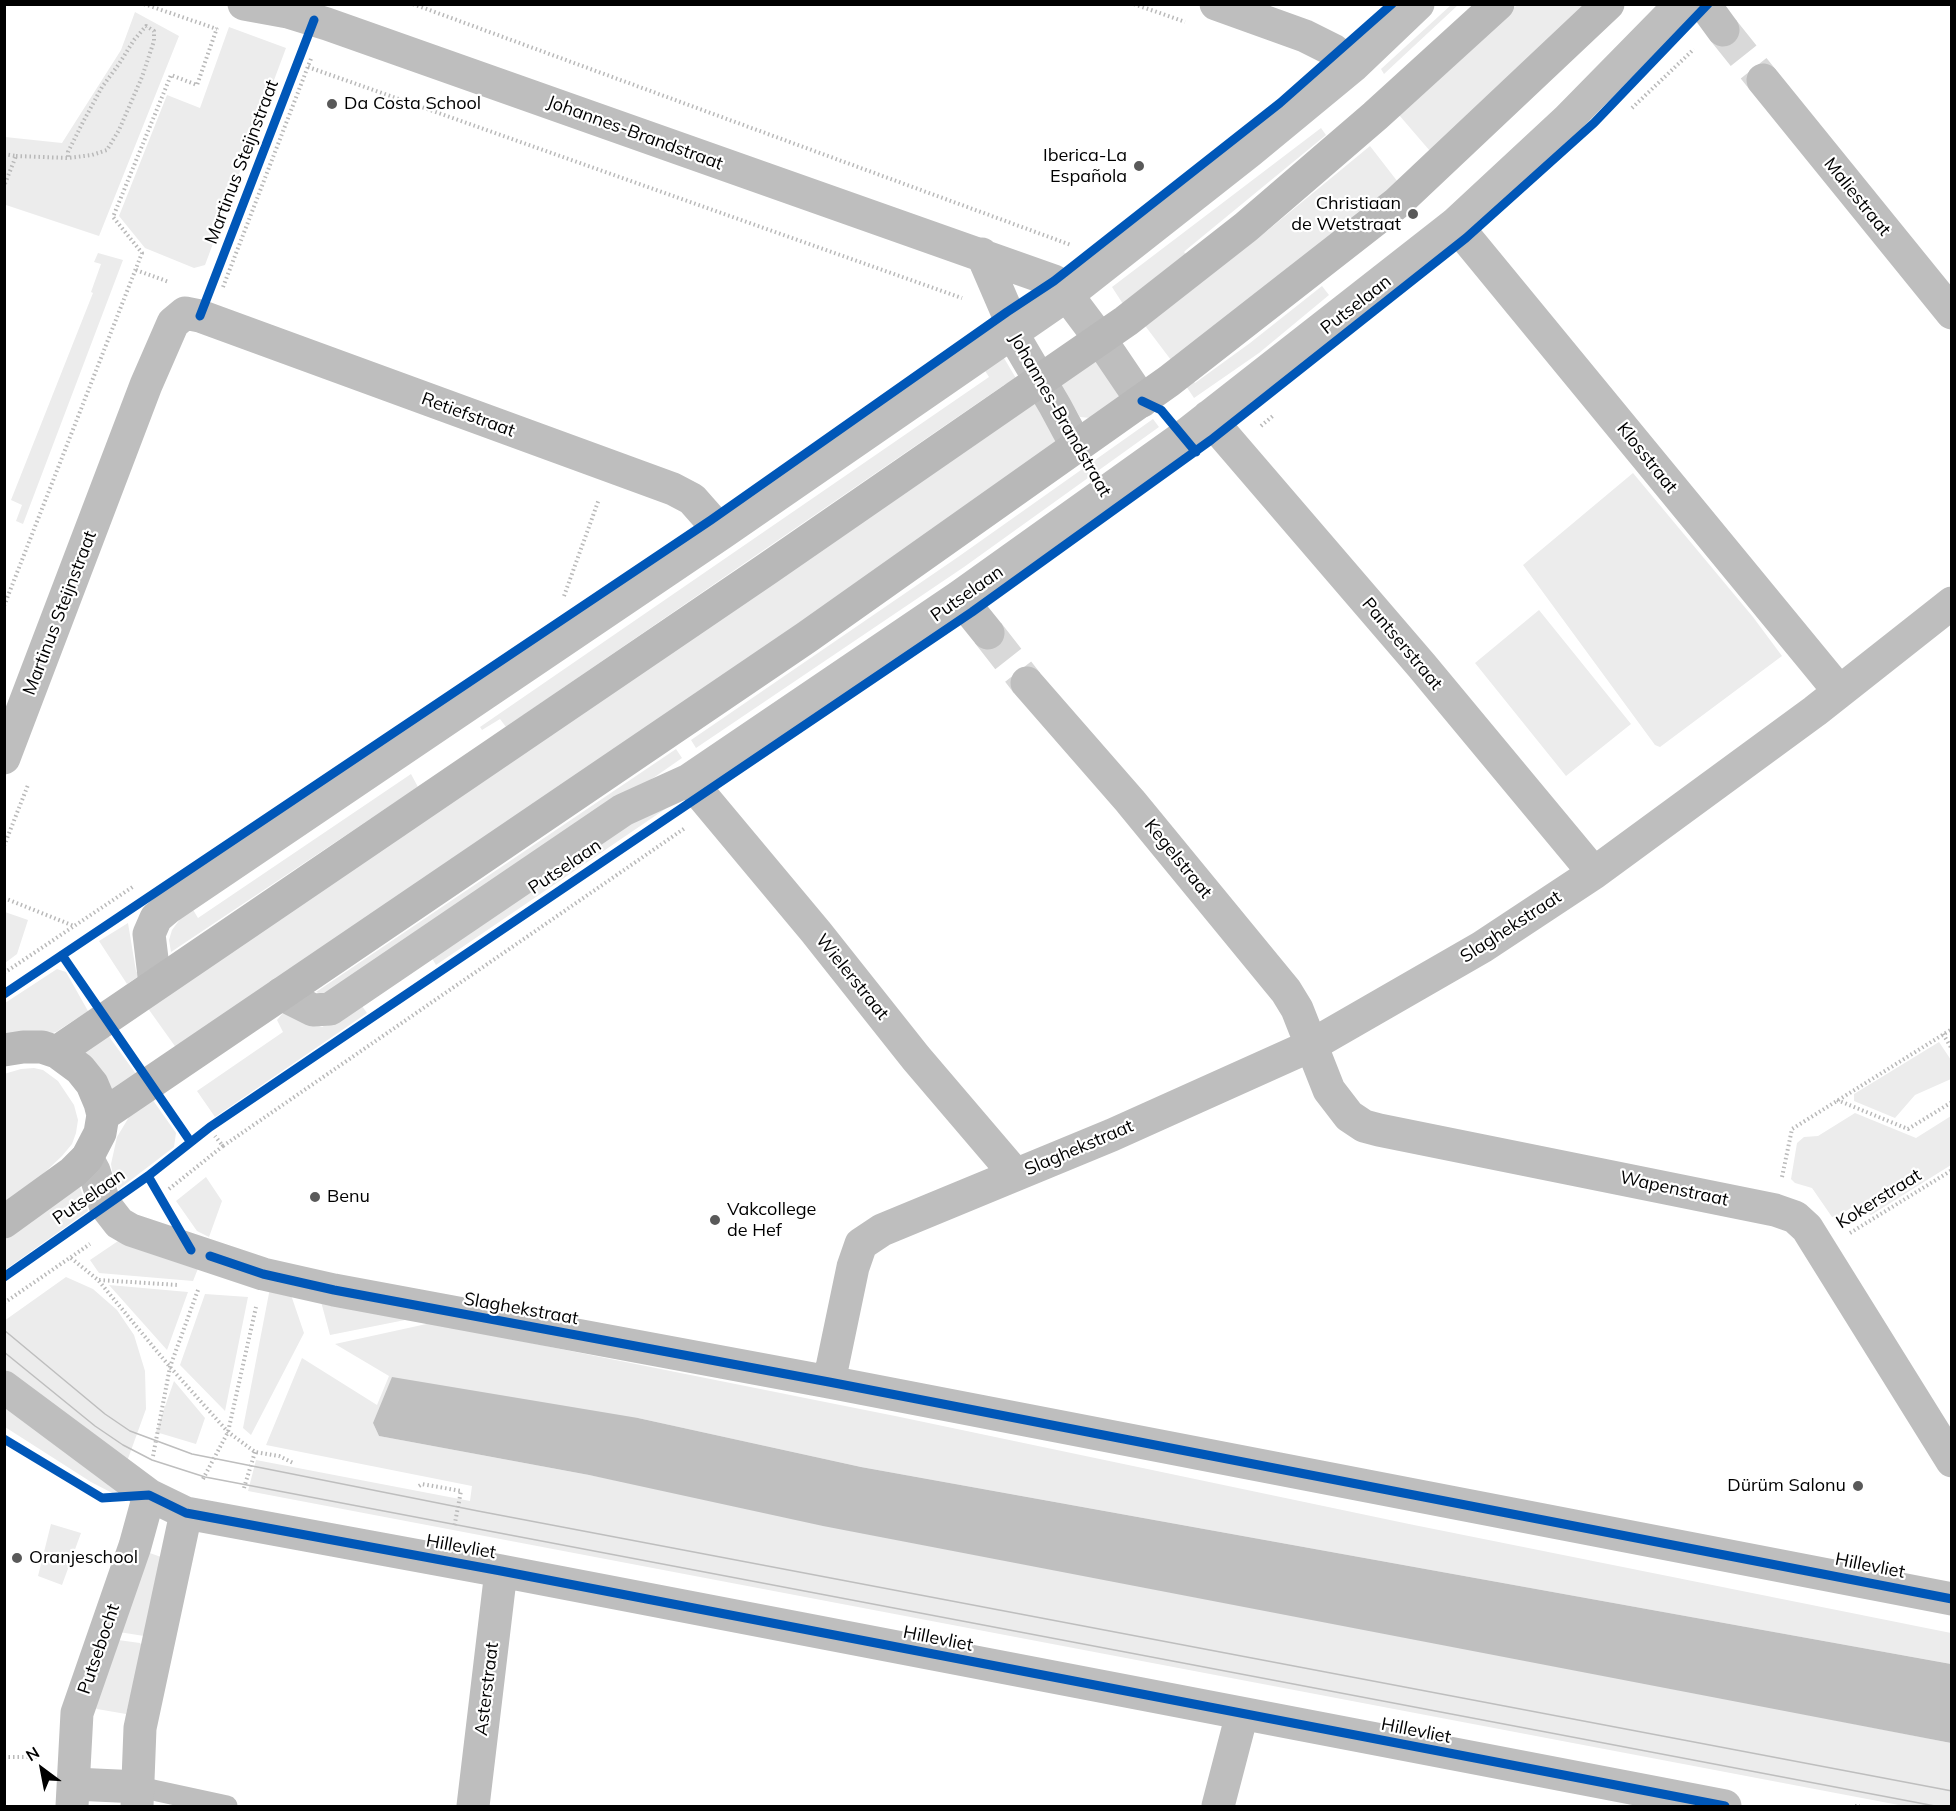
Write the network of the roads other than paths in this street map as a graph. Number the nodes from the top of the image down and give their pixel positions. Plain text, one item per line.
1 (244, 4) edge
2 (1216, 4) edge
3 (1418, 4) edge
4 (1498, 4) edge
5 (1608, 4) edge
6 (1681, 4) edge
7 (1704, 4) edge
8 (290, 8) edge
9 (1723, 30) tunnel mouth
10 (1353, 66) junction
11 (1763, 80) tunnel mouth
12 (1461, 231) junction
13 (982, 254) junction
14 (1067, 295) junction
15 (1952, 313) edge
16 (200, 316) joint
17 (1012, 333) junction
18 (1100, 339) junction
19 (1040, 380) junction
20 (1142, 401) junction
21 (1208, 417) junction
22 (1077, 447) junction
23 (722, 533) junction
24 (960, 597) junction
25 (1952, 603) edge
26 (988, 633) tunnel mouth
27 (1027, 683) tunnel mouth
28 (1839, 691) junction
29 (4, 758) edge
30 (689, 780) junction
31 (1594, 873) junction
32 (155, 984) junction
33 (281, 994) junction
34 (1310, 1046) junction
35 (4, 1050) edge
36 (57, 1052) junction
37 (103, 1115) junction
38 (87, 1158) junction
39 (1015, 1174) junction
40 (4, 1222) edge
41 (829, 1382) junction
42 (4, 1387) edge
43 (1952, 1461) edge
44 (149, 1495) junction
45 (186, 1513) junction
46 (501, 1571) junction
47 (1952, 1599) edge
48 (1242, 1714) junction
49 (73, 1796) edge
50 (138, 1797) edge
51 (227, 1806) edge
52 (473, 1806) edge
53 (1218, 1806) edge
54 (1725, 1806) edge

1 - 8 street, Johannes-Brandstraat
2 - 10 street
3 - 10 street
4 - 18 main road
5 - 20 main road
6 - 12 street, Putselaan
7 - 9 street
8 - 13 street, Johannes-Brandstraat
10 - 14 street
11 - 15 street, Maliestraat
12 - 21 street, Putselaan
12 - 28 street, Klosstraat
13 - 14 street, Johannes-Brandstraat
13 - 17 street, Johannes-Brandstraat
14 - 17 street
14 - 18 street, Johannes-Brandstraat
16 - 23 street, Retiefstraat
16 - 29 street, Martinus Steijnstraat
17 - 19 street, Johannes-Brandstraat
17 - 23 street
18 - 19 main road
18 - 20 street, Johannes-Brandstraat
19 - 22 street, Johannes-Brandstraat
19 - 32 main road
20 - 22 main road
21 - 24 street, Putselaan
21 - 31 street, Pantserstraat
22 - 33 main road
23 - 32 street
24 - 26 street
24 - 30 street, Putselaan
25 - 28 street, Slaghekstraat
27 - 34 street, Kegelstraat
28 - 31 street, Slaghekstraat
30 - 33 street, Putselaan
30 - 39 street, Wielerstraat
31 - 34 street, Slaghekstraat
32 - 36 main road
33 - 37 main road
34 - 39 street, Slaghekstraat
34 - 43 street, Wapenstraat
35 - 36 main road
36 - 37 main road
37 - 38 main road
38 - 40 main road
38 - 41 street, Slaghekstraat
39 - 41 street, Slaghekstraat
41 - 47 street, Hillevliet
42 - 44 street, Hillevliet
44 - 45 street, Hillevliet
44 - 49 street, Putsebocht
45 - 46 street, Hillevliet
45 - 50 street
46 - 48 street, Hillevliet
46 - 52 street, Asterstraat
48 - 53 street
48 - 54 street, Hillevliet
49 - 50 street
50 - 51 lane

